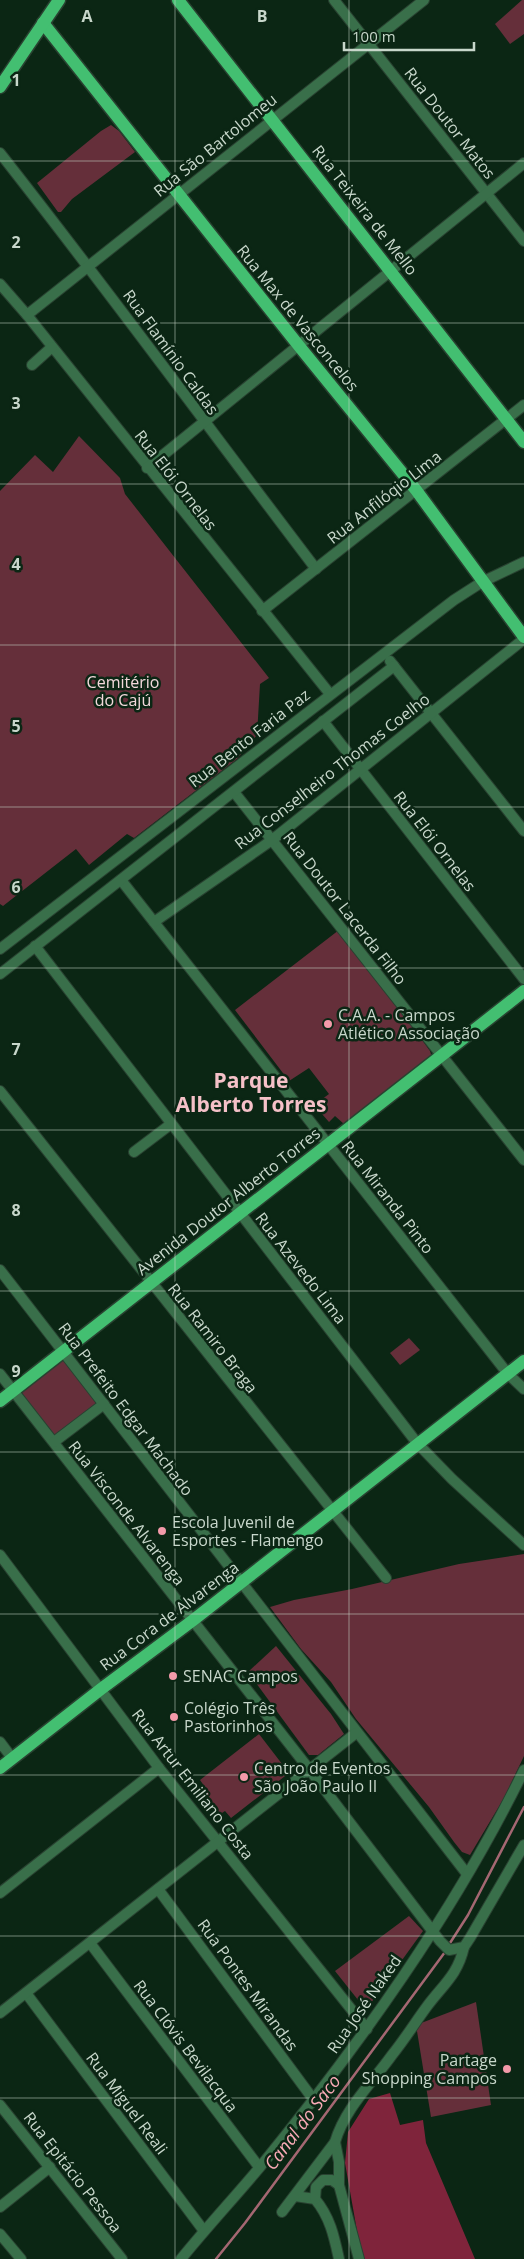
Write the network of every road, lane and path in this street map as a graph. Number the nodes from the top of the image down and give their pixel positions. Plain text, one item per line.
1 (59, 0) edge
2 (178, 0) edge
3 (334, 0) edge
4 (424, 0) edge
5 (44, 23) junction
6 (368, 44) junction
7 (0, 87) edge
8 (272, 118) junction
9 (0, 153) edge
10 (524, 163) edge
11 (486, 193) junction
12 (178, 194) junction
13 (524, 241) edge
14 (88, 265) junction
15 (392, 270) junction
16 (0, 284) edge
17 (27, 315) junction
18 (299, 346) junction
19 (52, 347) junction
20 (32, 365) dead end
21 (524, 405) edge
22 (506, 420) junction
23 (204, 422) junction
24 (524, 442) edge
25 (147, 468) junction
26 (416, 490) junction
27 (524, 562) edge
28 (316, 569) junction
29 (482, 582) junction
30 (262, 611) junction
31 (524, 638) edge
32 (384, 653) junction
33 (394, 666) junction
34 (330, 694) junction
35 (429, 713) junction
36 (323, 721) junction
37 (360, 770) junction
38 (234, 792) junction
39 (524, 831) edge
40 (272, 840) junction
41 (120, 880) junction
42 (154, 922) junction
43 (35, 946) junction
44 (0, 949) edge
45 (0, 974) edge
46 (524, 980) edge
47 (524, 991) edge
48 (441, 1056) junction
49 (0, 1091) edge
50 (171, 1124) junction
51 (328, 1144) junction
52 (134, 1152) dead end
53 (524, 1160) edge
54 (240, 1212) junction
55 (0, 1270) edge
56 (151, 1284) junction
57 (63, 1351) junction
58 (524, 1361) edge
59 (0, 1374) edge
60 (508, 1374) junction
61 (524, 1389) edge
62 (12, 1391) junction
63 (0, 1401) edge
64 (104, 1404) junction
65 (54, 1442) junction
66 (417, 1443) junction
67 (331, 1512) junction
68 (524, 1545) edge
69 (0, 1555) edge
70 (386, 1578) dead end
71 (240, 1583) junction
72 (192, 1621) junction
73 (101, 1688) junction
74 (356, 1733) junction
75 (0, 1742) edge
76 (12, 1758) junction
77 (0, 1768) edge
78 (159, 1768) junction
79 (309, 1769) junction
80 (524, 1770) edge
81 (218, 1843) junction
82 (524, 1845) edge
83 (467, 1874) junction
84 (158, 1889) junction
85 (0, 1893) edge
86 (433, 1930) junction
87 (90, 1943) junction
88 (464, 1947) junction
89 (449, 1950) junction
90 (456, 1970) junction
91 (26, 1993) junction
92 (0, 2013) edge
93 (367, 2028) junction
94 (313, 2099) junction
95 (0, 2105) edge
96 (335, 2142) junction
97 (50, 2167) junction
98 (259, 2167) junction
99 (339, 2185) junction
100 (296, 2196) junction
101 (315, 2199) junction
102 (0, 2207) edge
103 (282, 2212) dead end
104 (204, 2231) junction
105 (0, 2234) edge
106 (21, 2259) edge
107 (122, 2259) edge
108 (181, 2259) edge
109 (339, 2259) edge
110 (359, 2259) edge

1 - 5 main road
2 - 8 main road, Rua Teixeira de Mello
3 - 6 street, Rua Doutor Matos
4 - 6 street, Rua São Bartolomeu
5 - 7 main road
5 - 12 main road, Rua Max de Vasconcelos
6 - 8 street, Rua São Bartolomeu
6 - 11 street, Rua Doutor Matos
8 - 12 street, Rua São Bartolomeu
8 - 15 main road, Rua Teixeira de Mello
9 - 14 street, Rua Flamínio Caldas
10 - 11 street
11 - 13 street, Rua Doutor Matos
11 - 15 street
12 - 14 street, Rua São Bartolomeu
12 - 18 main road, Rua Max de Vasconcelos
14 - 17 street, Rua São Bartolomeu
14 - 23 street, Rua Flamínio Caldas
15 - 18 street
15 - 22 main road, Rua Teixeira de Mello
16 - 17 street, Rua Elói Ornelas
17 - 19 street, Rua Elói Ornelas
18 - 23 street
18 - 26 main road, Rua Max de Vasconcelos
19 - 20 street
19 - 25 street, Rua Elói Ornelas
21 - 22 street, Rua Anfilóqio Lima
22 - 24 main road, Rua Teixeira de Mello
22 - 26 street, Rua Anfilóqio Lima
23 - 25 street
23 - 28 street, Rua Flamínio Caldas
25 - 30 street, Rua Elói Ornelas
26 - 28 street, Rua Anfilóqio Lima
26 - 29 main road, Rua Max de Vasconcelos
27 - 29 street, Rua Bento Faria Paz
28 - 30 street, Rua Anfilóqio Lima
29 - 31 main road, Rua Max de Vasconcelos
29 - 32 street, Rua Bento Faria Paz
30 - 34 street, Rua Elói Ornelas
31 - 35 street, Rua Conselheiro Thomas Coelho
32 - 33 street
32 - 34 street, Rua Bento Faria Paz
33 - 35 street
33 - 36 street, Rua Bento Faria Paz
34 - 44 street, Rua Bento Faria Paz
35 - 37 street, Rua Conselheiro Thomas Coelho
35 - 39 street
36 - 37 street, Rua Elói Ornelas
36 - 38 street, Rua Bento Faria Paz
37 - 40 street, Rua Conselheiro Thomas Coelho
37 - 46 street, Rua Elói Ornelas
38 - 40 street, Rua Doutor Lacerda Filho
38 - 41 street, Rua Bento Faria Paz
40 - 42 street, Rua Conselheiro Thomas Coelho
40 - 48 street, Rua Doutor Lacerda Filho
41 - 42 street, Rua Miranda Pinto
41 - 43 street, Rua Bento Faria Paz
42 - 51 street, Rua Miranda Pinto
43 - 45 street, Rua Bento Faria Paz
43 - 50 street, Rua Azevedo Lima
47 - 48 main road, Avenida Doutor Alberto Torres
48 - 51 main road, Avenida Doutor Alberto Torres
48 - 53 street, Rua Doutor Lacerda Filho
49 - 56 street, Rua Ramiro Braga
50 - 52 street
50 - 54 street, Rua Azevedo Lima
51 - 54 main road, Avenida Doutor Alberto Torres
51 - 60 street, Rua Miranda Pinto
54 - 56 main road, Avenida Doutor Alberto Torres
54 - 66 street, Rua Azevedo Lima
55 - 57 street, Rua Prefeito Edgar Machado
56 - 57 main road, Avenida Doutor Alberto Torres
56 - 67 street, Rua Ramiro Braga
57 - 62 main road, Avenida Doutor Alberto Torres
57 - 64 street, Rua Prefeito Edgar Machado
58 - 60 main road, Rua Cora de Alvarenga
59 - 62 street, Rua Visconde Alvarenga
60 - 61 street, Rua Miranda Pinto
60 - 66 main road, Rua Cora de Alvarenga
62 - 63 main road, Avenida Doutor Alberto Torres
62 - 65 street, Rua Visconde Alvarenga
64 - 65 street
64 - 71 street, Rua Prefeito Edgar Machado
65 - 72 street, Rua Visconde Alvarenga
66 - 67 main road, Rua Cora de Alvarenga
66 - 68 street, Rua Azevedo Lima
67 - 70 street, Rua Ramiro Braga
67 - 71 main road, Rua Cora de Alvarenga
69 - 73 street, Rua Artur Emiliano Costa
71 - 72 main road, Rua Cora de Alvarenga
71 - 74 street, Rua Prefeito Edgar Machado
72 - 73 main road, Rua Cora de Alvarenga
72 - 79 street, Rua Visconde Alvarenga
73 - 76 main road, Rua Cora de Alvarenga
73 - 78 street, Rua Artur Emiliano Costa
74 - 79 street
74 - 83 street, Rua Prefeito Edgar Machado
75 - 76 street
76 - 77 main road, Rua Cora de Alvarenga
78 - 81 street, Rua Artur Emiliano Costa
78 - 85 street
79 - 81 street
79 - 86 street, Rua Visconde Alvarenga
80 - 83 street, Rua José Naked
81 - 84 street
81 - 93 street, Rua Artur Emiliano Costa
82 - 88 street
83 - 86 street, Rua José Naked
84 - 87 street
84 - 94 street, Rua Pontes Mirandas
86 - 89 street, Rua Visconde Alvarenga
86 - 93 street, Rua José Naked
87 - 91 street
87 - 98 street, Rua Clóvis Bevilacqua
88 - 89 street
88 - 90 street
89 - 90 street, Rua Visconde Alvarenga
90 - 96 street
91 - 92 street
91 - 104 street, Rua Miguel Reali
93 - 94 street, Rua José Naked
94 - 98 street, Rua José Naked
95 - 97 street, Rua Epitácio Pessoa
96 - 99 street
96 - 100 street
97 - 102 street
97 - 107 street, Rua Epitácio Pessoa
98 - 104 street, Rua José Naked
99 - 101 street
99 - 110 street
100 - 101 street
100 - 103 street
101 - 109 street
104 - 108 street, Rua José Naked
105 - 106 street

